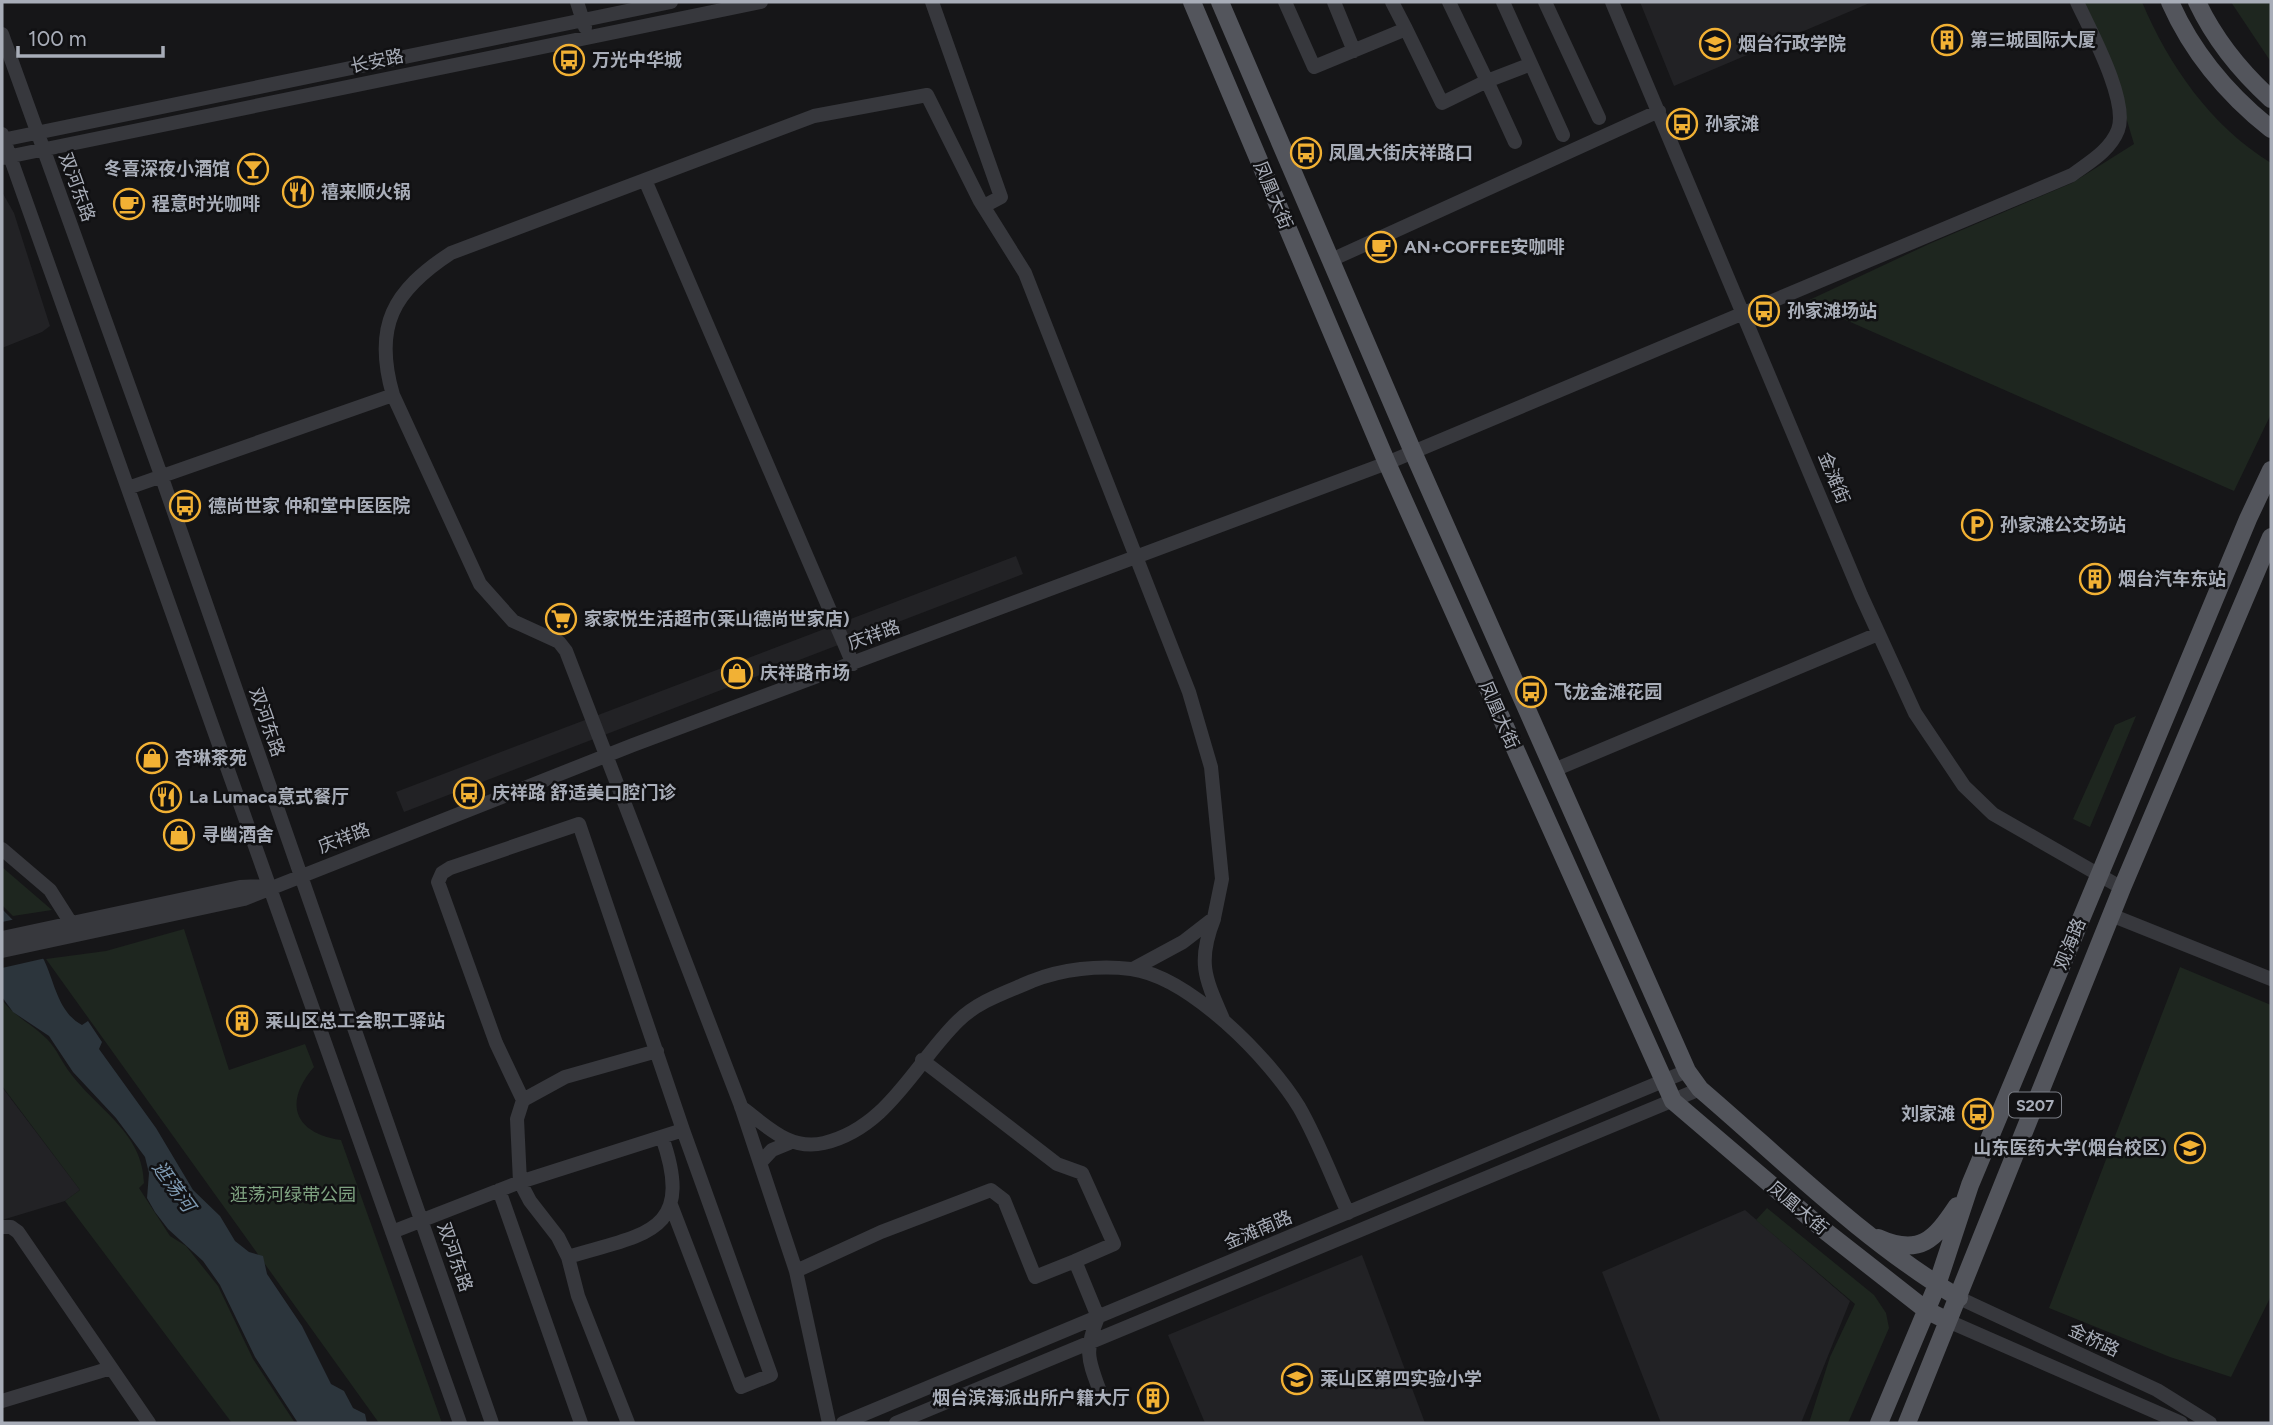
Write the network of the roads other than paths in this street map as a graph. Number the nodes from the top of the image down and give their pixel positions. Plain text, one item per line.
1 (577, 2) edge
2 (671, 2) edge
3 (761, 2) edge
4 (932, 2) edge
5 (1192, 2) edge
6 (1220, 2) edge
7 (1285, 2) edge
8 (1334, 2) edge
9 (1392, 2) edge
10 (1449, 2) edge
11 (1503, 2) edge
12 (1545, 2) edge
13 (1612, 2) edge
14 (2077, 2) edge
15 (2170, 2) edge
16 (2197, 2) edge
17 (583, 20) junction
18 (1406, 29) junction
19 (2, 34) edge
20 (588, 37) junction
21 (1354, 51) junction
22 (1531, 64) junction
23 (1487, 81) junction
24 (2271, 99) edge
25 (1659, 111) junction
26 (1600, 118) dead end
27 (2271, 130) edge
28 (37, 132) junction
29 (1563, 135) dead end
30 (2, 138) edge
31 (1515, 142) dead end
32 (43, 149) junction
33 (6, 157) edge
34 (645, 180) junction
35 (984, 206) junction
36 (1331, 260) junction
37 (1348, 300) junction
38 (1320, 305) junction
39 (1744, 312) junction
40 (393, 395) junction
41 (1413, 452) junction
42 (1387, 463) junction
43 (2271, 470) edge
44 (160, 475) junction
45 (128, 488) junction
46 (2271, 537) edge
47 (1136, 559) junction
48 (1482, 607) junction
49 (1456, 619) junction
50 (1878, 634) junction
51 (853, 664) junction
52 (606, 755) junction
53 (1554, 771) junction
54 (2, 849) edge
55 (2099, 873) junction
56 (300, 875) junction
57 (270, 886) junction
58 (2122, 888) junction
59 (2111, 915) junction
60 (1214, 918) junction
61 (71, 923) junction
62 (45, 935) junction
63 (2, 937) edge
64 (2, 951) edge
65 (1133, 969) junction
66 (2271, 979) edge
67 (1655, 1000) junction
68 (1632, 1014) junction
69 (1223, 1021) junction
70 (657, 1051) junction
71 (922, 1060) junction
72 (1687, 1071) junction
73 (1662, 1082) junction
74 (1700, 1089) junction
75 (523, 1100) junction
76 (1673, 1101) junction
77 (741, 1106) junction
78 (683, 1130) junction
79 (1537, 1134) junction
80 (662, 1137) junction
81 (789, 1143) junction
82 (1545, 1153) junction
83 (760, 1163) junction
84 (520, 1182) junction
85 (1970, 1185) junction
86 (499, 1190) junction
87 (671, 1205) junction
88 (1349, 1213) junction
89 (422, 1220) junction
90 (2, 1227) edge
91 (392, 1232) junction
92 (1866, 1232) junction
93 (568, 1257) junction
94 (1075, 1261) junction
95 (796, 1271) junction
96 (1937, 1285) junction
97 (1959, 1298) junction
98 (1926, 1310) junction
99 (1098, 1317) junction
100 (1948, 1321) junction
101 (1087, 1343) junction
102 (111, 1368) junction
103 (1102, 1397) dead end
104 (2, 1401) edge
105 (149, 1423) edge
106 (460, 1423) edge
107 (492, 1423) edge
108 (581, 1423) edge
109 (628, 1423) edge
110 (829, 1423) edge
111 (843, 1423) edge
112 (896, 1423) edge
113 (1880, 1423) edge
114 (1907, 1423) edge
115 (2181, 1423) edge
116 (2210, 1423) edge

1 - 17 street
2 - 17 street, 长安路
3 - 20 street, 长安路
4 - 35 street
5 - 38 main road, 凤凰大街
6 - 36 main road, 凤凰大街
7 - 21 street
8 - 21 street
9 - 18 street
10 - 23 street
11 - 22 street
12 - 26 street
13 - 25 street, 金滩街
14 - 39 street, 庆祥路
15 - 27 main road
16 - 24 main road
17 - 20 street
17 - 28 street, 长安路
18 - 21 street
18 - 23 street
19 - 28 street, 双河东路
20 - 32 street, 长安路
22 - 23 street
22 - 29 street
23 - 31 street
25 - 36 street
25 - 39 street, 金滩街
28 - 30 street, 长安路
28 - 32 street, 双河东路
30 - 33 street
32 - 33 street, 长安路
32 - 44 street, 双河东路
33 - 45 street
34 - 35 street
34 - 40 street
34 - 51 street
35 - 47 street
36 - 37 main road, 凤凰大街
37 - 38 main road
37 - 41 main road, 凤凰大街
38 - 42 main road, 凤凰大街
39 - 41 street, 庆祥路
39 - 50 street, 金滩街
40 - 44 street
40 - 52 street
41 - 42 street, 庆祥路
41 - 48 main road, 凤凰大街
42 - 47 street, 庆祥路
42 - 49 main road, 凤凰大街
43 - 55 main road, 观海路 / S207
44 - 45 street
44 - 56 street, 双河东路
45 - 57 street
46 - 58 main road, 观海路 / S207
47 - 51 street, 庆祥路
47 - 60 street
48 - 49 main road
48 - 53 main road, 凤凰大街
49 - 68 main road, 凤凰大街
50 - 53 street
50 - 55 street, 金滩街
51 - 52 street, 庆祥路
52 - 56 street, 庆祥路
52 - 77 street
53 - 67 main road, 凤凰大街
54 - 61 street
55 - 58 street, 金滩街
55 - 85 main road, 观海路 / S207
56 - 57 street, 庆祥路
56 - 89 street, 双河东路
57 - 61 street, 庆祥路
57 - 62 street, 庆祥路
57 - 91 street
58 - 59 main road, 观海路 / S207
59 - 66 street
59 - 97 main road, 观海路 / S207
60 - 65 street
60 - 69 street
61 - 62 street, 庆祥路
62 - 63 street, 庆祥路
62 - 64 street, 庆祥路
65 - 69 street
65 - 71 street
67 - 68 main road
67 - 72 main road, 凤凰大街
68 - 73 main road, 凤凰大街
69 - 88 street
70 - 75 street
70 - 75 street
70 - 78 street
71 - 81 street
71 - 94 street
72 - 73 street, 金滩南路
72 - 74 main road, 凤凰大街
73 - 76 main road, 凤凰大街
73 - 79 street, 金滩南路
74 - 76 street
74 - 92 main road, 凤凰大街
75 - 84 street
76 - 82 street
76 - 98 main road, 凤凰大街
77 - 81 street
77 - 83 street
78 - 80 street
78 - 87 street
79 - 82 street
79 - 88 street, 金滩南路
80 - 84 street
80 - 87 street
81 - 83 street
82 - 101 street
83 - 95 street
84 - 86 street
84 - 93 street
85 - 92 main road
85 - 96 main road, 观海路 / S207
86 - 89 street
86 - 108 street
87 - 93 street
88 - 99 street, 金滩南路
89 - 91 street
89 - 107 street, 双河东路
90 - 102 street
91 - 106 street
92 - 96 main road, 凤凰大街
93 - 109 street
94 - 95 street
94 - 99 street
95 - 110 street
96 - 97 main road, 凤凰大街
96 - 98 main road, 观海路 / S207
97 - 100 main road, 观海路 / S207
97 - 116 street, 金桥路
98 - 100 main road, 凤凰大街
98 - 113 main road, 观海路 / S207
99 - 101 street
99 - 111 street, 金滩南路
100 - 114 main road, 观海路 / S207
100 - 115 street
101 - 103 street
101 - 112 street
102 - 104 street
102 - 105 street

